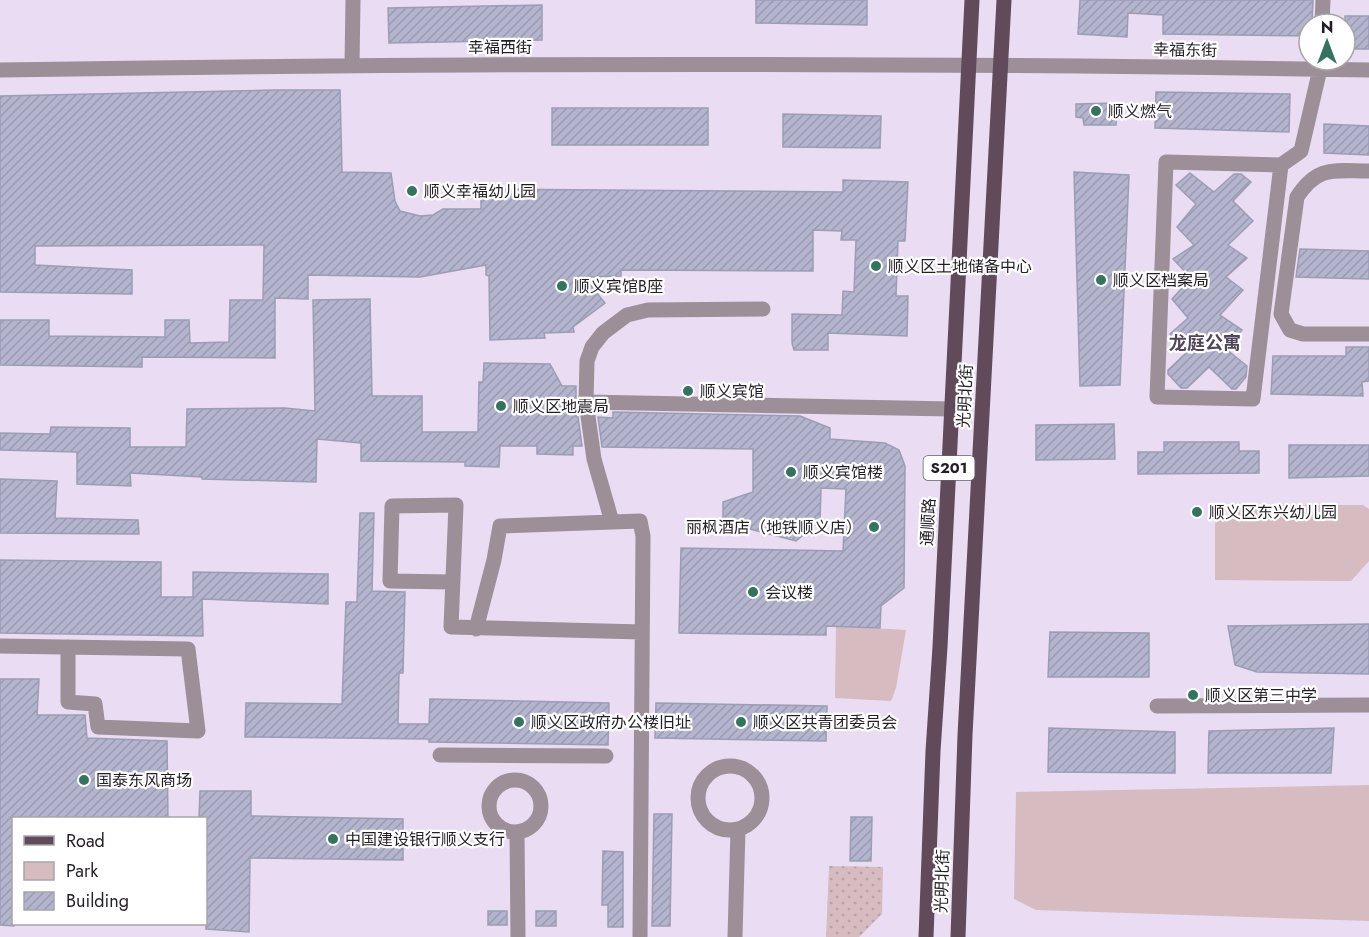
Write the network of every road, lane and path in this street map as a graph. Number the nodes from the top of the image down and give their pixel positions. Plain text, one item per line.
1 (353, 0) edge
2 (972, 0) edge
3 (1004, 0) edge
4 (352, 65) junction
5 (1297, 65) edge
6 (970, 66) junction
7 (1000, 66) junction
8 (0, 70) edge
9 (1318, 72) edge
10 (1281, 165) junction
11 (1369, 171) edge
12 (763, 309) dead end
13 (1369, 334) edge
14 (586, 402) junction
15 (951, 409) junction
16 (612, 522) junction
17 (452, 582) junction
18 (476, 628) junction
19 (642, 633) junction
20 (0, 646) edge
21 (68, 647) junction
22 (1369, 705) edge
23 (1156, 706) dead end
24 (440, 755) dead end
25 (516, 756) junction
26 (606, 756) dead end
27 (517, 780) junction
28 (738, 829) junction
29 (517, 832) junction
30 (518, 937) edge
31 (640, 937) edge
32 (735, 937) edge
33 (926, 937) edge
34 (958, 937) edge

1 - 4 street
2 - 6 main road, 通顺路 / S201
3 - 7 main road, 光明北街 / S201
4 - 6 street, 幸福西街
4 - 8 street, 幸福西街
5 - 7 street, 幸福东街
6 - 7 street, 幸福西街
6 - 15 main road, 通顺路 / S201
7 - 34 main road, 光明北街 / S201
9 - 10 street
10 - 10 street
11 - 13 street
12 - 14 street
14 - 15 street
14 - 16 street
15 - 33 main road, 通顺路 / S201
16 - 18 street
16 - 19 street
17 - 17 street
17 - 18 street
18 - 19 street
19 - 31 street
20 - 21 street
21 - 21 street
22 - 23 street
24 - 25 street
25 - 26 street
25 - 27 street
27 - 29 street
27 - 29 street
28 - 28 street
28 - 32 street
29 - 30 street

